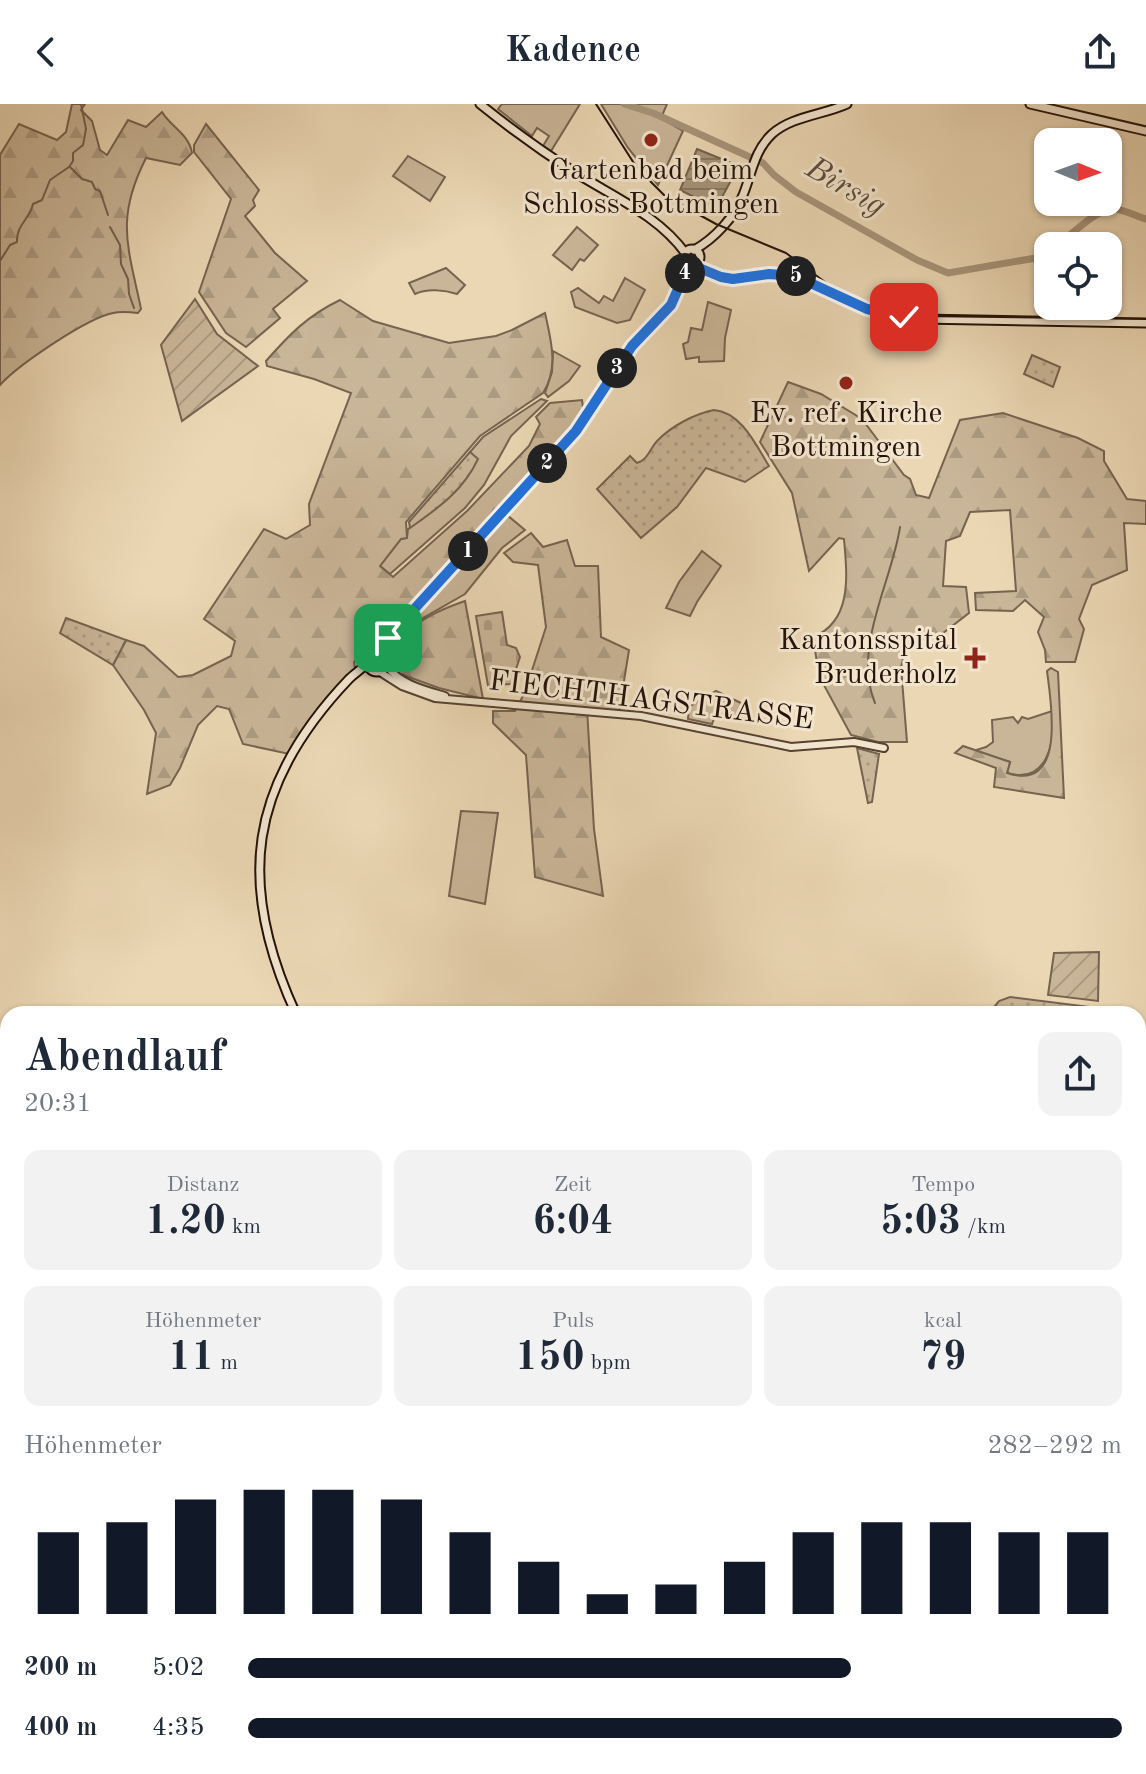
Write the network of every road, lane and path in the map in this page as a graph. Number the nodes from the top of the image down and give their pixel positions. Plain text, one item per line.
1 (480, 104) edge
2 (847, 104) edge
3 (1030, 104) edge
4 (1146, 131) edge
5 (693, 258) junction
6 (1146, 323) edge
7 (381, 654) junction
8 (367, 663) junction
9 (387, 666) junction
10 (377, 672) junction
11 (338, 692) junction
12 (460, 700) junction
13 (884, 748) dead end
14 (293, 1006) edge

1 - 5 main road
2 - 5 main road
3 - 4 main road
5 - 6 main road
5 - 7 main road
7 - 8 main road
7 - 9 main road
8 - 10 main road
8 - 11 main road
9 - 10 main road
9 - 12 street, FIECHTHAGSTRASSE
10 - 11 main road
10 - 12 street, FIECHTHAGSTRASSE
11 - 14 main road
12 - 13 street, FIECHTHAGSTRASSE

